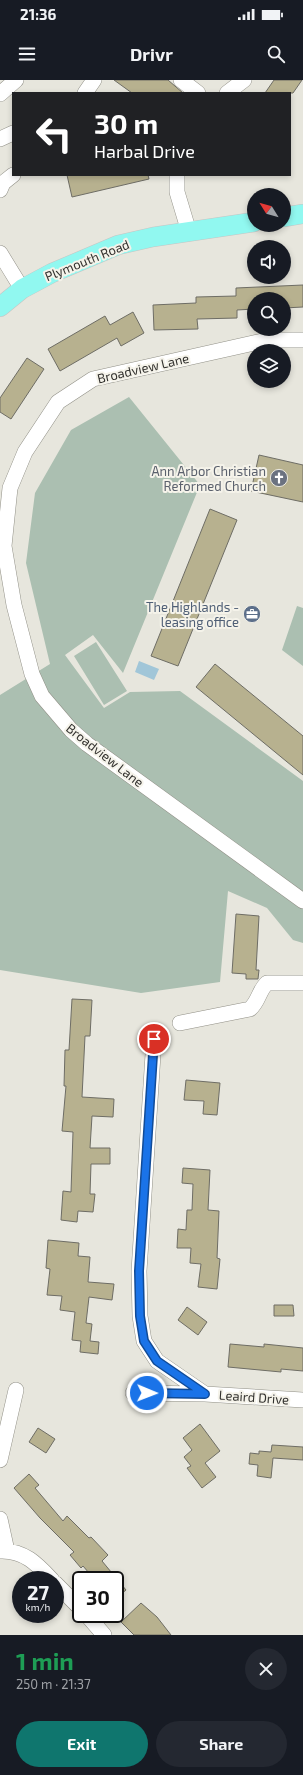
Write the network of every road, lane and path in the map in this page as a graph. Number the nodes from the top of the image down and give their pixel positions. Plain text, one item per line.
1 (16, 80) edge
2 (94, 80) edge
3 (181, 80) edge
4 (244, 80) edge
5 (86, 92) edge
6 (197, 92) edge
7 (228, 92) edge
8 (0, 94) edge
9 (12, 133) edge
10 (0, 139) edge
11 (12, 176) edge
12 (177, 176) edge
13 (0, 190) edge
14 (303, 214) edge
15 (291, 216) edge
16 (247, 223) edge
17 (189, 232) junction
18 (0, 253) edge
19 (0, 274) edge
20 (19, 292) junction
21 (0, 307) edge
22 (303, 340) edge
23 (303, 902) edge
24 (303, 983) edge
25 (180, 1023) dead end
26 (154, 1039) dead end
27 (16, 1390) dead end
28 (133, 1393) dead end
29 (205, 1394) junction
30 (303, 1400) edge
31 (0, 1460) edge
32 (0, 1519) edge
33 (4, 1551) edge
34 (43, 1571) edge
35 (64, 1592) edge
36 (72, 1600) edge
37 (94, 1623) edge
38 (104, 1635) edge

1 - 8 street
2 - 5 street
3 - 6 street
4 - 7 street
9 - 10 street
11 - 13 street
12 - 17 street
14 - 15 main road
16 - 17 main road, Plymouth Road
17 - 20 main road, Plymouth Road
18 - 20 street
19 - 20 street
20 - 21 main road, Plymouth Road
22 - 23 street, Broadview Lane
24 - 25 street
26 - 29 street
27 - 31 street
28 - 29 street, Leaird Drive
29 - 30 street, Leaird Drive
32 - 33 street
33 - 34 street
35 - 36 street
37 - 38 street

